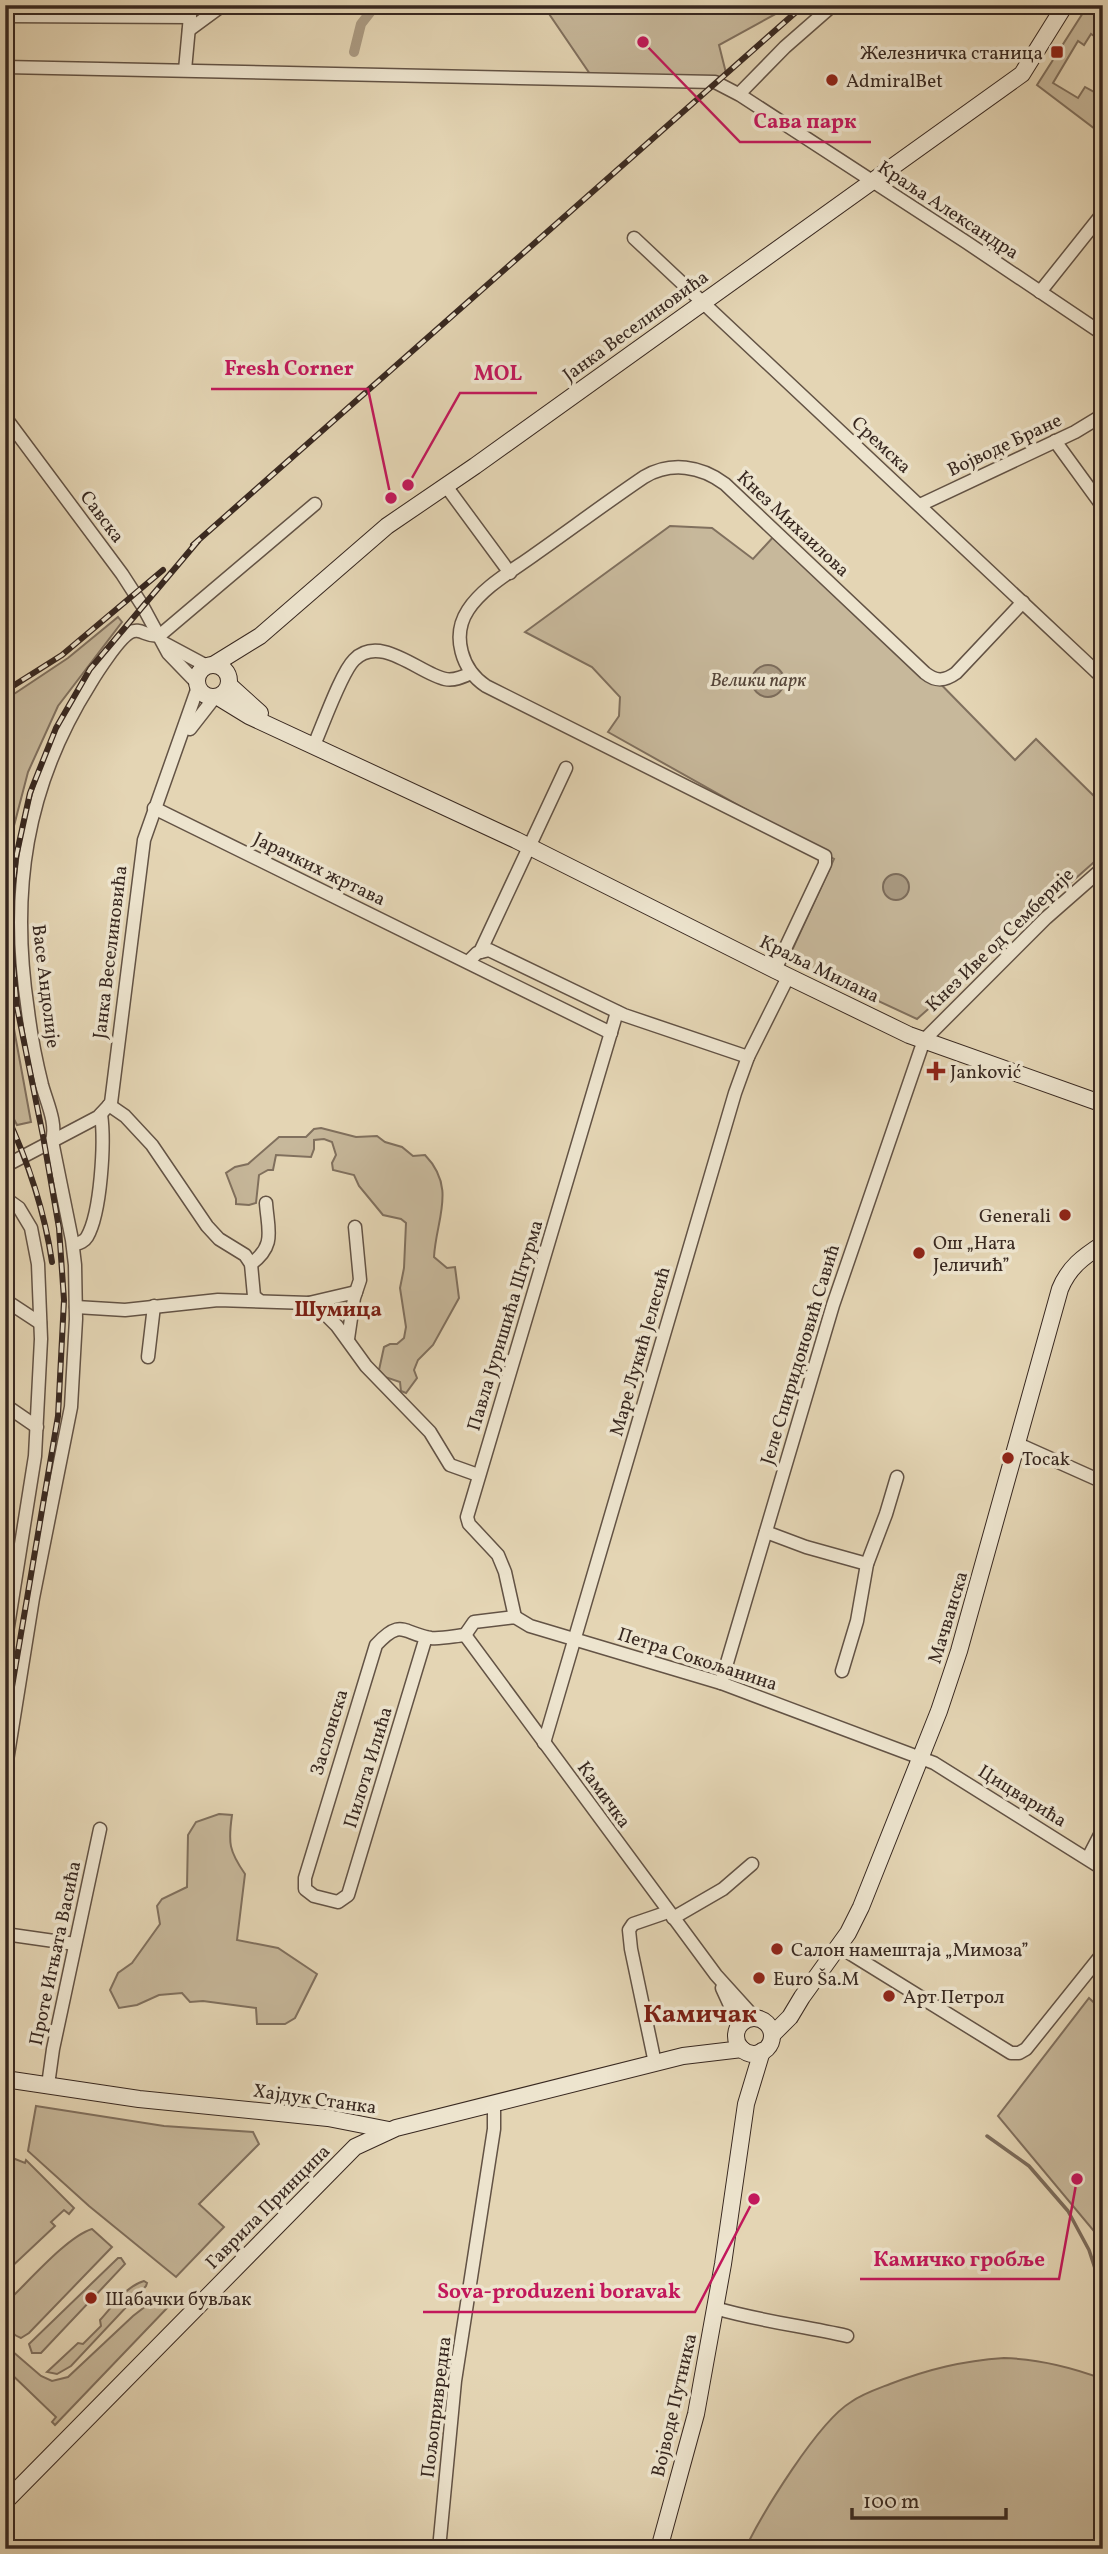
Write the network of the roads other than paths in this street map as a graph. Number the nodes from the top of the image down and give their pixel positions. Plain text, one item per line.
1 (223, 5) edge
2 (834, 5) edge
3 (1065, 5) edge
4 (189, 10) edge
5 (5, 16) edge
6 (189, 30) junction
7 (5, 67) edge
8 (185, 70) junction
9 (739, 94) junction
10 (874, 182) junction
11 (1103, 213) edge
12 (634, 238) dead end
13 (1041, 292) junction
14 (703, 301) junction
15 (1103, 334) edge
16 (1103, 415) edge
17 (5, 417) edge
18 (1055, 441) junction
19 (446, 486) junction
20 (315, 504) dead end
21 (919, 505) junction
22 (1103, 508) edge
23 (510, 573) junction
24 (1023, 602) junction
25 (145, 610) junction
26 (134, 631) junction
27 (260, 636) junction
28 (160, 638) junction
29 (210, 665) junction
30 (471, 673) junction
31 (1103, 678) edge
32 (198, 685) junction
33 (222, 688) junction
34 (181, 741) junction
35 (314, 745) junction
36 (566, 768) dead end
37 (154, 808) junction
38 (529, 846) junction
39 (1103, 867) edge
40 (480, 952) junction
41 (468, 962) junction
42 (781, 974) junction
43 (617, 1012) junction
44 (611, 1033) junction
45 (924, 1040) junction
46 (748, 1057) junction
47 (1103, 1104) edge
48 (105, 1110) junction
49 (52, 1141) junction
50 (7, 1160) edge
51 (5, 1198) edge
52 (267, 1203) dead end
53 (355, 1227) dead end
54 (1103, 1244) edge
55 (73, 1245) junction
56 (251, 1264) junction
57 (356, 1292) junction
58 (5, 1300) edge
59 (260, 1301) junction
60 (309, 1303) junction
61 (154, 1306) junction
62 (76, 1307) junction
63 (40, 1323) junction
64 (348, 1339) junction
65 (148, 1357) dead end
66 (5, 1405) edge
67 (37, 1427) junction
68 (1018, 1444) junction
69 (478, 1475) junction
70 (897, 1477) dead end
71 (1103, 1482) edge
72 (766, 1532) junction
73 (867, 1564) junction
74 (9, 1604) edge
75 (516, 1617) junction
76 (465, 1635) junction
77 (426, 1637) junction
78 (575, 1638) junction
79 (5, 1645) edge
80 (842, 1671) dead end
81 (721, 1683) junction
82 (544, 1743) junction
83 (921, 1759) junction
84 (5, 1773) edge
85 (100, 1829) dead end
86 (1103, 1829) edge
87 (1088, 1858) junction
88 (752, 1864) dead end
89 (1103, 1868) edge
90 (338, 1902) joint
91 (670, 1915) junction
92 (5, 1934) edge
93 (75, 1944) junction
94 (838, 1946) junction
95 (1103, 1953) edge
96 (716, 1975) junction
97 (802, 1997) junction
98 (759, 2019) junction
99 (737, 2029) junction
100 (772, 2035) junction
101 (743, 2050) junction
102 (762, 2051) junction
103 (683, 2056) junction
104 (655, 2063) junction
105 (5, 2079) edge
106 (48, 2085) junction
107 (494, 2104) junction
108 (746, 2104) junction
109 (389, 2130) junction
110 (715, 2308) junction
111 (847, 2336) dead end
112 (5, 2502) edge
113 (439, 2549) edge
114 (659, 2549) edge

1 - 6 street
2 - 9 street
3 - 10 main road, Јанка Веселиновића
4 - 5 street
4 - 6 street
6 - 8 street
7 - 8 street, Краља Александра
8 - 9 street, Краља Александра
9 - 10 street, Краља Александра
10 - 13 street, Краља Александра
10 - 14 main road, Јанка Веселиновића
11 - 13 street
12 - 14 street, Сремска
13 - 15 street, Краља Александра
14 - 19 main road, Јанка Веселиновића
14 - 21 street, Сремска
16 - 18 street, Војводе Бране
17 - 25 street, Савска
18 - 21 street, Војводе Бране
18 - 22 street
19 - 23 street
19 - 27 main road, Јанка Веселиновића
20 - 28 street
21 - 24 street, Сремска
23 - 24 street, Кнез Михаилова
23 - 30 street, Кнез Михаилова
24 - 31 street, Сремска
25 - 26 street, Васе Андолије
25 - 28 street, Савска
26 - 28 street
26 - 49 street, Васе Андолије
27 - 29 main road, Јанка Веселиновића
27 - 33 main road
28 - 29 street
28 - 32 street, Савска
29 - 32 main road
29 - 33 main road
30 - 35 street
30 - 42 street
32 - 33 main road
32 - 34 street, Јанка Веселиновића
33 - 34 street, Јанка Веселиновића
33 - 35 main road, Краља Милана
34 - 37 street, Јанка Веселиновића
35 - 38 main road, Краља Милана
36 - 38 street
37 - 41 street, Јарачких жртава
37 - 48 street, Јанка Веселиновића
38 - 40 street
38 - 42 main road, Краља Милана
39 - 45 street, Кнез Иве од Семберије
40 - 41 street
40 - 43 street
41 - 44 street, Јарачких жртава
42 - 45 main road, Краља Милана
42 - 46 street, Маре Лукић Јелесић
43 - 44 street
43 - 46 street
44 - 69 street, Павла Јуришића Штурма
45 - 47 main road, Краља Милана
45 - 72 street, Јеле Спиридоновић Савић
46 - 78 street, Маре Лукић Јелесић
48 - 49 street
48 - 55 street
48 - 56 street
49 - 50 street
49 - 55 street, Васе Андолије
51 - 63 street
52 - 56 street
53 - 57 street
54 - 68 main road, Мачванска
55 - 62 street, Васе Андолије
56 - 59 street
57 - 60 street
57 - 64 street
58 - 63 street
59 - 60 street
59 - 61 street
60 - 64 street
61 - 62 street
61 - 65 street
62 - 84 street, Васе Андолије
63 - 67 street
64 - 69 street
66 - 67 street
67 - 74 street
68 - 71 street
68 - 83 main road, Мачванска
69 - 75 street, Павла Јуришића Штурма
70 - 73 street
72 - 73 street
72 - 81 street, Јеле Спиридоновић Савић
73 - 80 street
74 - 79 street
75 - 76 street
75 - 78 street, Петра Сокољанина
76 - 77 street, Заслонска
76 - 82 street, Камичка
77 - 90 street, Пилота Илића
77 - 90 street, Заслонска
78 - 81 street, Петра Сокољанина
78 - 82 street, Маре Лукић Јелесић
81 - 83 street, Петра Сокољанина
82 - 91 street, Камичка
83 - 87 street, Цицварића
83 - 94 main road, Мачванска
85 - 93 street, Проте Игњата Васића
86 - 87 street
87 - 89 street, Цицварића
88 - 91 street
91 - 96 street, Камичка
91 - 104 street
92 - 93 street
93 - 106 street, Проте Игњата Васића
94 - 95 street
94 - 97 main road, Мачванска
96 - 98 street, Камичка
96 - 99 street, Камичка
97 - 98 main road, Мачванска
97 - 100 main road, Мачванска
98 - 99 main road
98 - 100 main road
99 - 101 main road
99 - 103 main road, Хајдук Станка
100 - 102 main road
101 - 102 main road
101 - 103 main road, Хајдук Станка
101 - 108 main road, Војводе Путника
102 - 108 main road, Војводе Путника
103 - 104 main road, Хајдук Станка
104 - 107 main road, Хајдук Станка
105 - 106 main road, Хајдук Станка
106 - 109 main road, Хајдук Станка
107 - 109 main road, Хајдук Станка
107 - 113 street, Пољопривредна
108 - 110 main road, Војводе Путника
109 - 112 main road, Гаврила Принципа
110 - 111 street
110 - 114 main road, Војводе Путника

